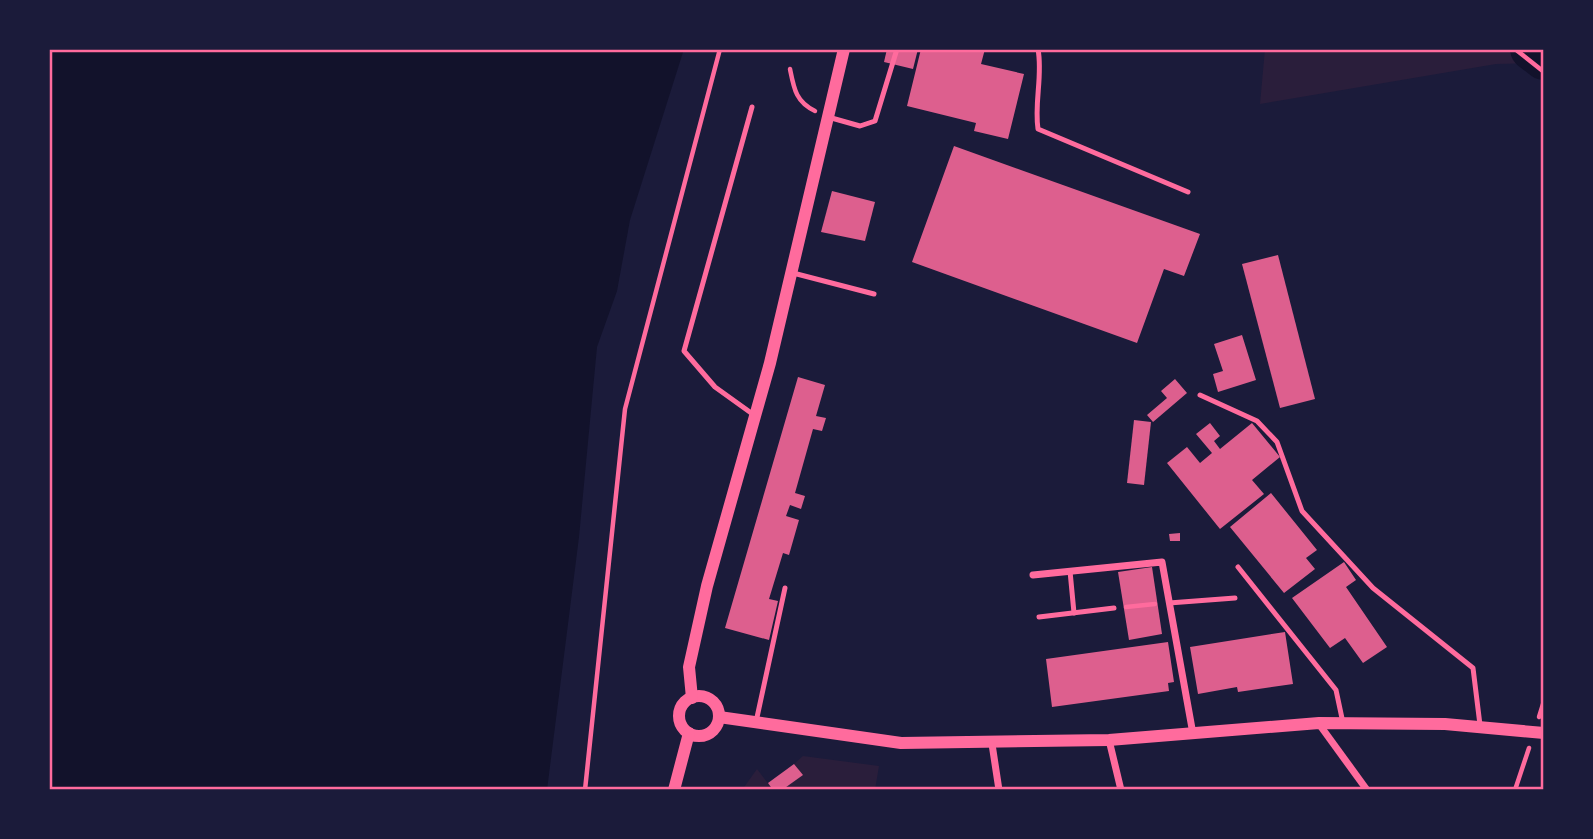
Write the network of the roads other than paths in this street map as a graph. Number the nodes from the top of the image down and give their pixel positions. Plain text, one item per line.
1 (844, 49) edge
2 (897, 49) edge
3 (1038, 49) edge
4 (752, 107) dead end
5 (828, 117) junction
6 (1188, 192) dead end
7 (791, 272) junction
8 (874, 294) dead end
9 (1200, 395) dead end
10 (754, 415) junction
11 (1238, 567) dead end
12 (1070, 571) junction
13 (1033, 575) dead end
14 (785, 588) dead end
15 (1236, 598) dead end
16 (1169, 603) junction
17 (1114, 608) road end
18 (1074, 613) junction
19 (1039, 617) dead end
20 (692, 698) junction
21 (719, 717) junction
22 (756, 722) junction
23 (1319, 723) junction
24 (1343, 723) junction
25 (1481, 727) junction
26 (689, 733) junction
27 (1544, 733) edge
28 (1193, 734) junction
29 (1110, 740) junction
30 (992, 744) junction
31 (674, 790) edge
32 (999, 790) edge
33 (1121, 790) edge
34 (1367, 790) edge

1 - 5 street
2 - 5 lane
3 - 6 lane
4 - 10 lane
5 - 7 street
7 - 8 lane
7 - 10 street
9 - 25 lane
10 - 20 street
11 - 24 lane
12 - 13 street
12 - 16 street
12 - 18 lane
14 - 22 lane
15 - 16 lane
16 - 28 street
17 - 18 lane
18 - 19 lane
20 - 21 street
20 - 26 street
21 - 22 street
21 - 26 street
22 - 30 street
23 - 24 street
23 - 28 street
23 - 34 street
24 - 25 street
25 - 27 street
26 - 31 street
28 - 29 street
29 - 30 street
29 - 33 street
30 - 32 street

